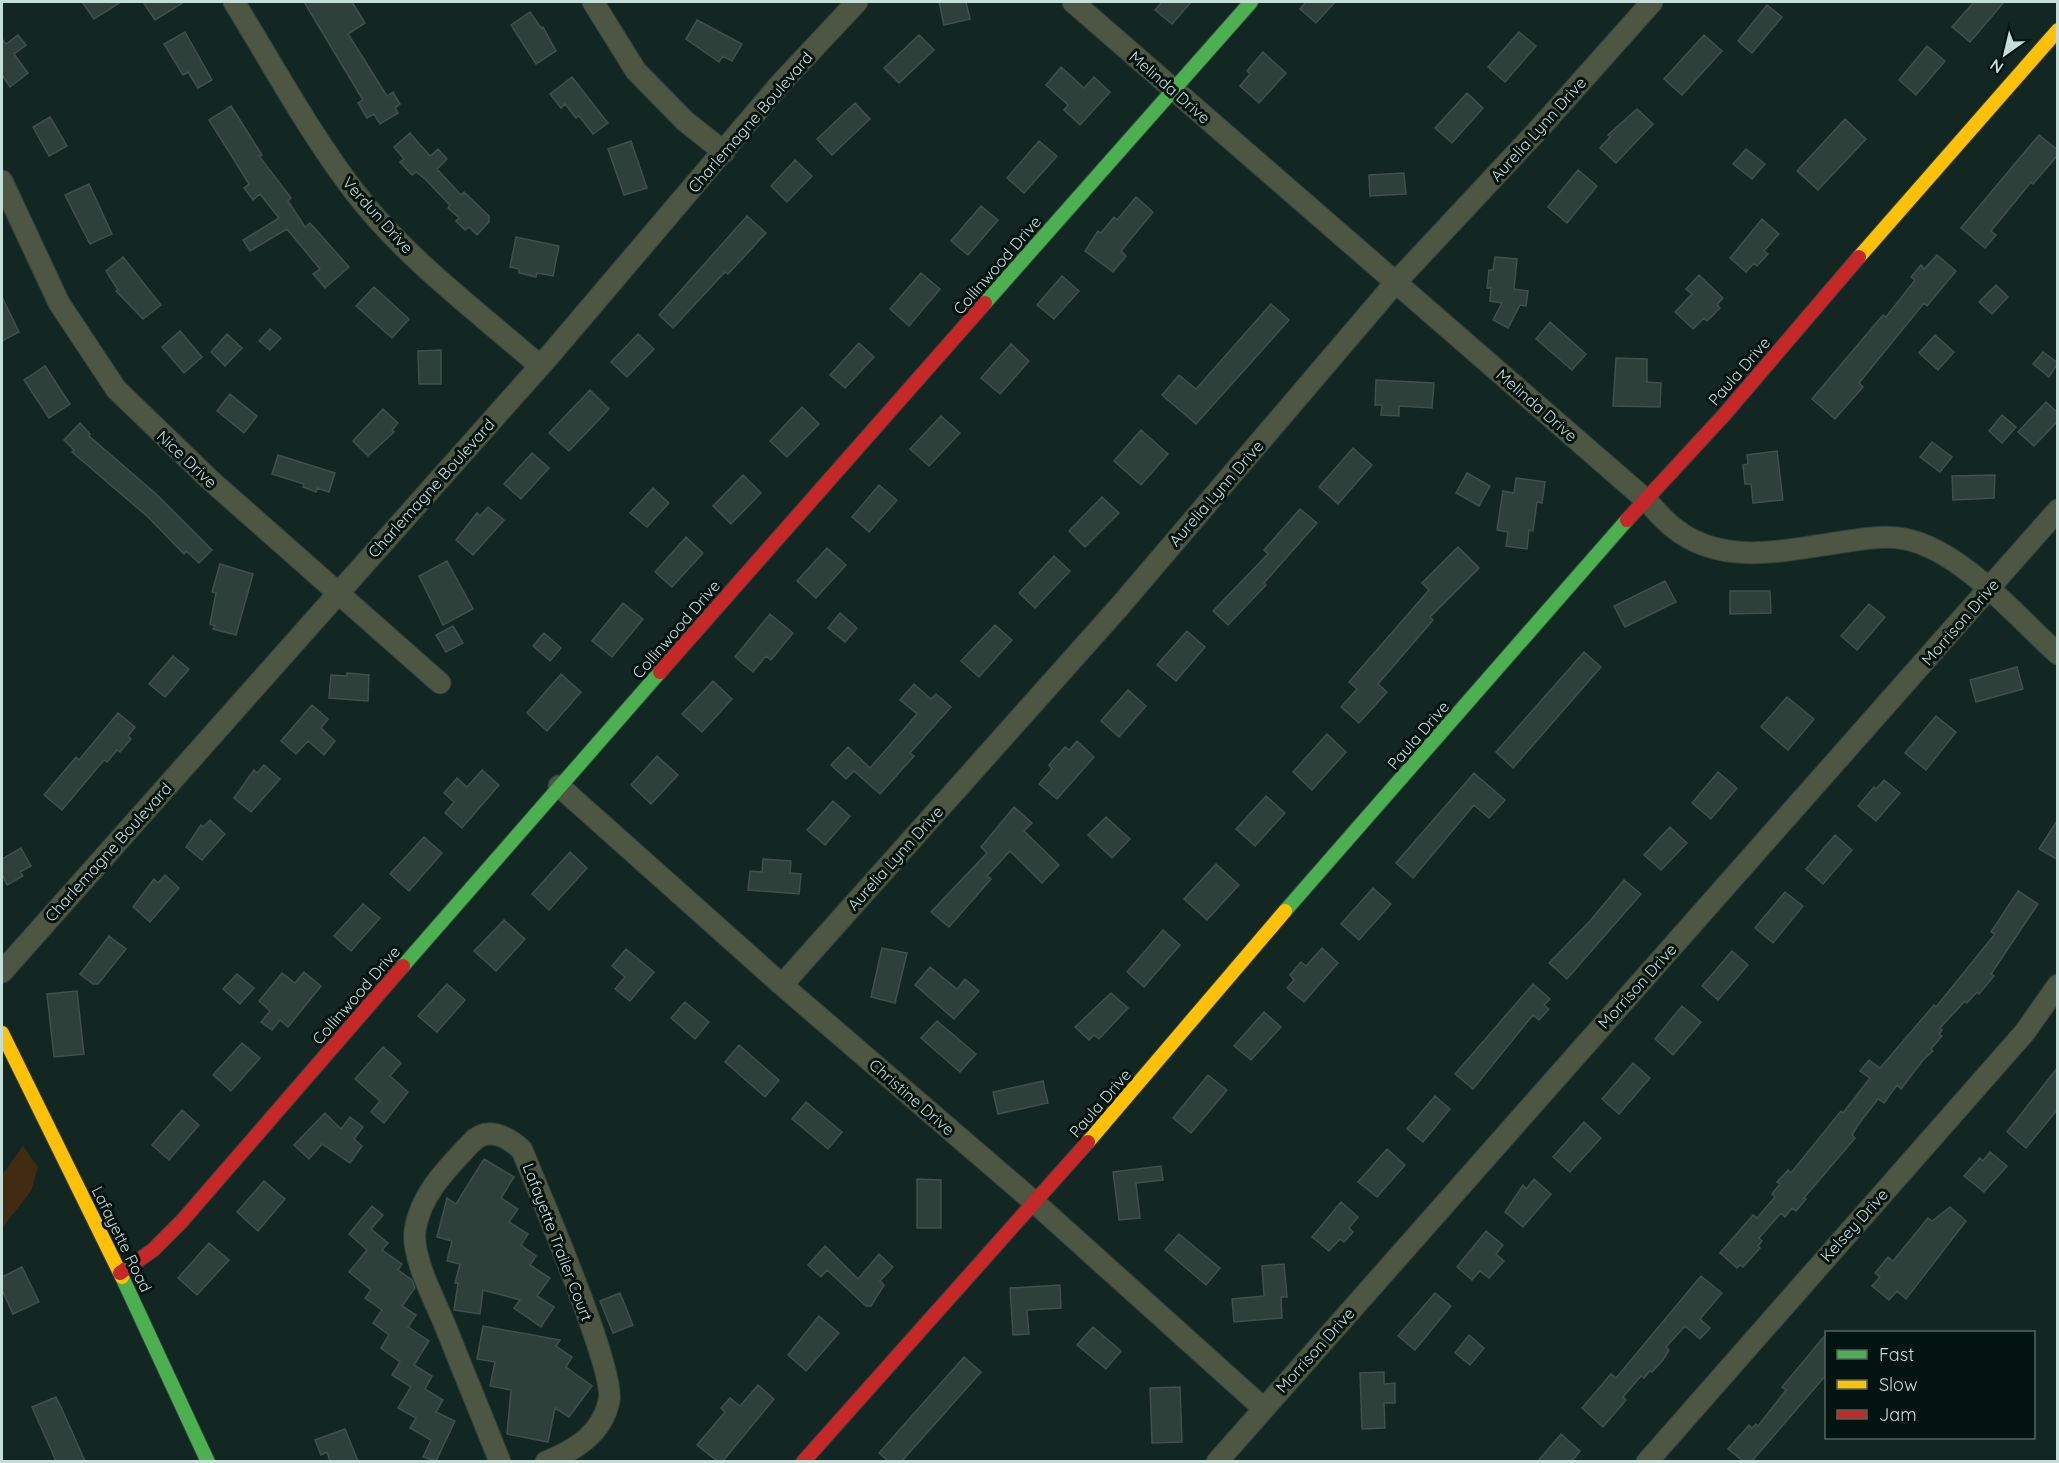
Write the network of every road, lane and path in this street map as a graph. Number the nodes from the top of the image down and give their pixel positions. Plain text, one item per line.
1 (234, 2) edge
2 (593, 2) edge
3 (856, 2) edge
4 (1073, 2) edge
5 (1251, 2) edge
6 (1652, 2) edge
7 (2058, 30) edge
8 (1173, 90) junction
9 (724, 152) junction
10 (2, 180) edge
11 (1396, 282) junction
12 (540, 366) junction
13 (1645, 499) junction
14 (2058, 510) edge
15 (1988, 590) junction
16 (339, 592) junction
17 (2058, 654) edge
18 (440, 683) dead end
19 (559, 786) junction
20 (2, 972) edge
21 (2058, 985) edge
22 (782, 986) junction
23 (2, 1033) edge
24 (1033, 1201) junction
25 (120, 1273) junction
26 (1263, 1408) junction
27 (208, 1461) edge
28 (500, 1461) edge
29 (546, 1461) edge
30 (803, 1461) edge
31 (1217, 1461) edge
32 (1647, 1461) edge

1 - 12 street, Verdun Drive
2 - 9 street
3 - 9 street, Charlemagne Boulevard
4 - 8 street, Melinda Drive
5 - 8 street, Collinwood Drive
6 - 11 street, Aurelia Lynn Drive
7 - 13 street, Paula Drive
8 - 11 street, Melinda Drive
8 - 19 street, Collinwood Drive
9 - 12 street, Charlemagne Boulevard
10 - 16 street, Nice Drive
11 - 13 street, Melinda Drive
11 - 22 street, Aurelia Lynn Drive
12 - 16 street, Charlemagne Boulevard
13 - 15 street, Melinda Drive
13 - 24 street, Paula Drive
14 - 15 street, Morrison Drive
15 - 17 street, Melinda Drive
15 - 26 street, Morrison Drive
16 - 18 street, Nice Drive
16 - 20 street, Charlemagne Boulevard
19 - 22 street, Christine Drive
19 - 25 street, Collinwood Drive
21 - 32 street, Kelsey Drive
22 - 24 street, Christine Drive
23 - 25 street, Lafayette Road
24 - 26 street, Christine Drive
24 - 30 street, Paula Drive
25 - 27 street, Lafayette Road
26 - 31 street, Morrison Drive
28 - 29 street, Lafayette Trailer Court

